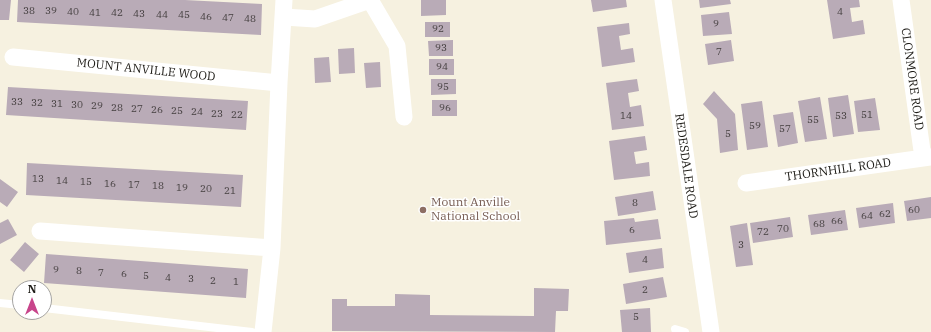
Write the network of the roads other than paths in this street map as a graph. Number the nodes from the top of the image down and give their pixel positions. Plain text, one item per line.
1 (370, 0) edge
2 (663, 0) edge
3 (901, 0) edge
4 (284, 8) edge
5 (12, 57) dead end
6 (279, 83) junction
7 (404, 117) dead end
8 (927, 157) edge
9 (746, 183) dead end
10 (40, 231) dead end
11 (272, 248) junction
12 (0, 303) edge
13 (12, 304) edge
14 (52, 309) edge
15 (674, 331) edge
16 (252, 332) edge
17 (262, 332) edge
18 (685, 332) edge
19 (711, 332) edge

1 - 4 street
1 - 7 street
2 - 19 street, REDESDALE ROAD
3 - 8 street, CLONMORE ROAD
4 - 6 street
5 - 6 street, MOUNT ANVILLE WOOD
6 - 11 street
8 - 9 street, THORNHILL ROAD
10 - 11 street
11 - 17 street
12 - 13 lane
14 - 16 lane
15 - 18 lane

